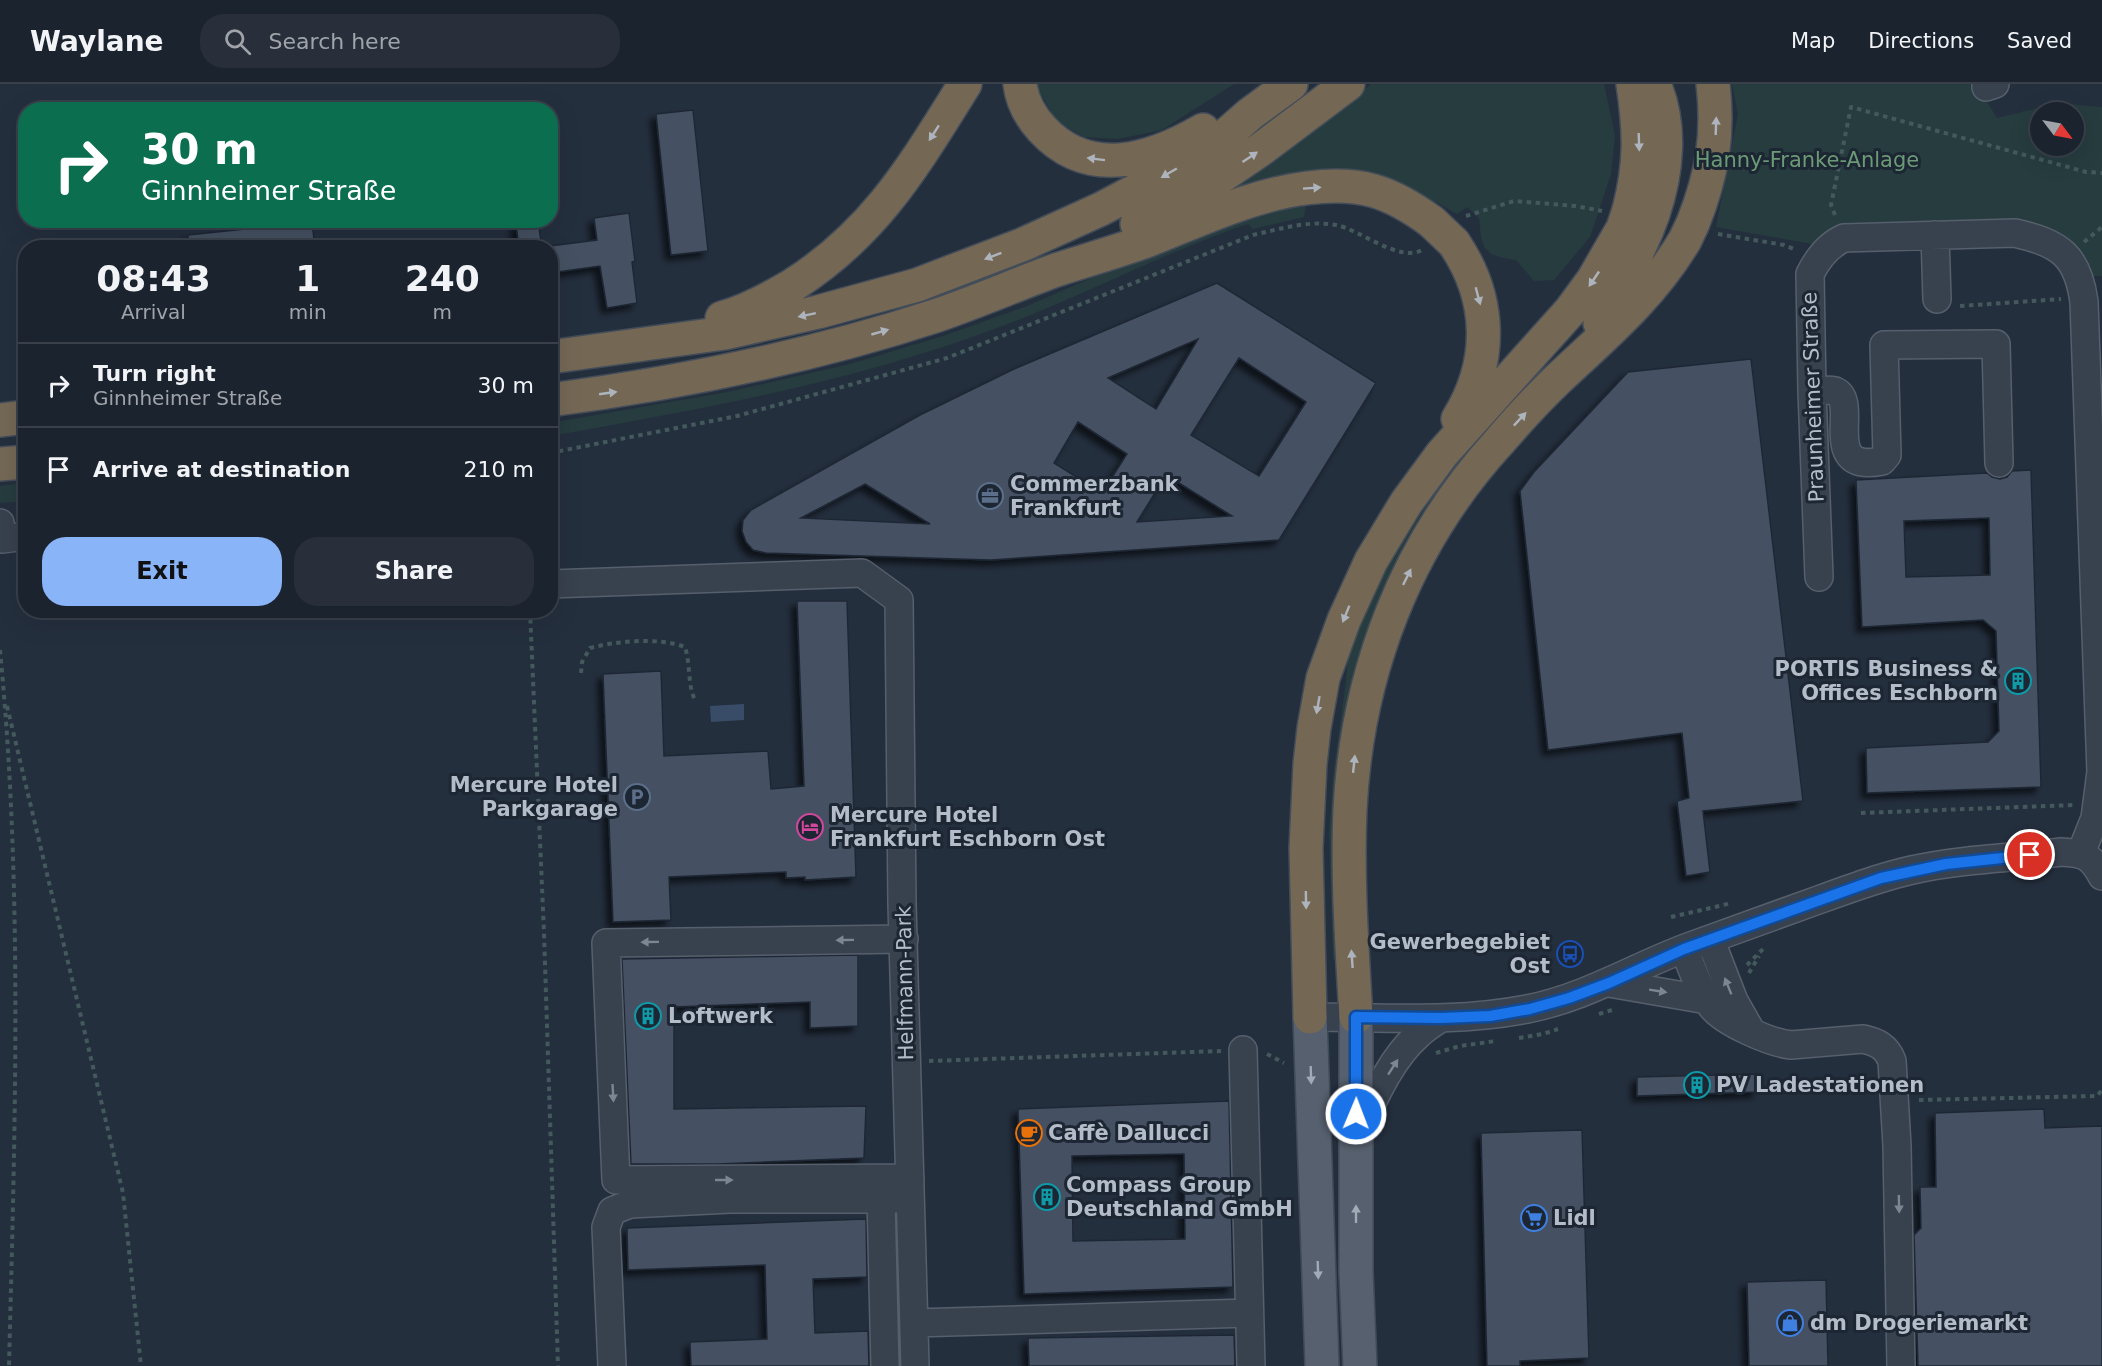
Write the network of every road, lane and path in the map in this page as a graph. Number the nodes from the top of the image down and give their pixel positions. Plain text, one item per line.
1 (966, 84) edge
2 (1020, 84) edge
3 (1291, 84) edge
4 (1348, 84) edge
5 (1633, 84) edge
6 (1654, 84) edge
7 (1713, 84) edge
8 (1250, 114) junction
9 (2102, 173) edge
10 (1632, 219) junction
11 (1444, 232) junction
12 (1696, 232) junction
13 (1935, 235) junction
14 (1845, 237) junction
15 (1817, 260) junction
16 (1055, 271) junction
17 (2067, 298) dead end
18 (1937, 299) joint
19 (566, 355) edge
20 (2093, 360) edge
21 (1555, 382) junction
22 (1812, 391) junction
23 (558, 399) edge
24 (18, 418) edge
25 (0, 420) edge
26 (558, 451) edge
27 (18, 463) edge
28 (1999, 463) dead end
29 (0, 464) edge
30 (1427, 473) junction
31 (1819, 577) dead end
32 (558, 584) edge
33 (530, 618) edge
34 (0, 650) edge
35 (581, 673) dead end
36 (4, 696) junction
37 (696, 702) dead end
38 (2079, 804) dead end
39 (1861, 813) dead end
40 (2092, 837) edge
41 (2102, 876) edge
42 (904, 939) junction
43 (1710, 939) junction
44 (1684, 949) junction
45 (1609, 983) junction
46 (1707, 1000) junction
47 (1310, 1017) junction
48 (1356, 1017) junction
49 (1441, 1018) junction
50 (1751, 1031) junction
51 (1242, 1050) junction
52 (907, 1061) junction
53 (1311, 1071) junction
54 (1356, 1137) junction
55 (910, 1189) junction
56 (881, 1199) junction
57 (1250, 1313) junction
58 (914, 1323) junction
59 (9, 1366) edge
60 (141, 1366) edge
61 (558, 1366) edge
62 (612, 1366) edge
63 (885, 1366) edge
64 (915, 1366) edge
65 (1251, 1366) edge
66 (1322, 1366) edge
67 (1360, 1366) edge
68 (1901, 1366) edge

1 -> 19 highway
8 -> 2 highway
3 - 8 highway
16 -> 4 highway
5 -> 10 highway
6 - 10 highway
12 -> 7 highway
8 -> 19 highway
9 - 14 path
10 - 11 path
10 - 21 highway
10 -> 30 highway
16 -> 11 highway
11 - 26 path
11 -> 30 highway
12 - 15 path
12 - 21 highway
13 - 14 street
13 - 18 street
13 - 20 street
14 - 15 street, Praunheimer Straße
15 - 22 street, Praunheimer Straße
23 -> 16 highway
17 - 18 path
20 - 40 street
48 -> 21 highway
22 - 28 street
22 - 31 street, Praunheimer Straße
24 - 25 highway
27 - 29 highway
30 -> 47 highway
32 - 42 street, Helfmann-Park
33 - 61 path
34 - 36 path
35 - 37 path
36 - 59 path
36 - 60 path
38 - 39 path
40 - 41 street
40 - 43 street
42 - 52 street, Helfmann-Park
42 -> 55 street
43 - 44 street
50 -> 43 street
44 - 45 street
44 - 46 street
45 -> 46 street
45 - 49 street
46 - 50 street
47 - 48 street
47 - 53 main road
48 - 49 street
48 - 54 main road
54 -> 49 street
50 -> 68 street
51 - 52 path
51 - 53 path
51 - 57 street
52 - 55 street, Helfmann-Park
53 -> 66 main road
67 -> 54 main road
55 - 56 street
55 - 58 street, Helfmann-Park
56 - 62 street
56 - 63 street
57 - 58 street
57 - 65 street
58 - 64 street, Helfmann-Park

